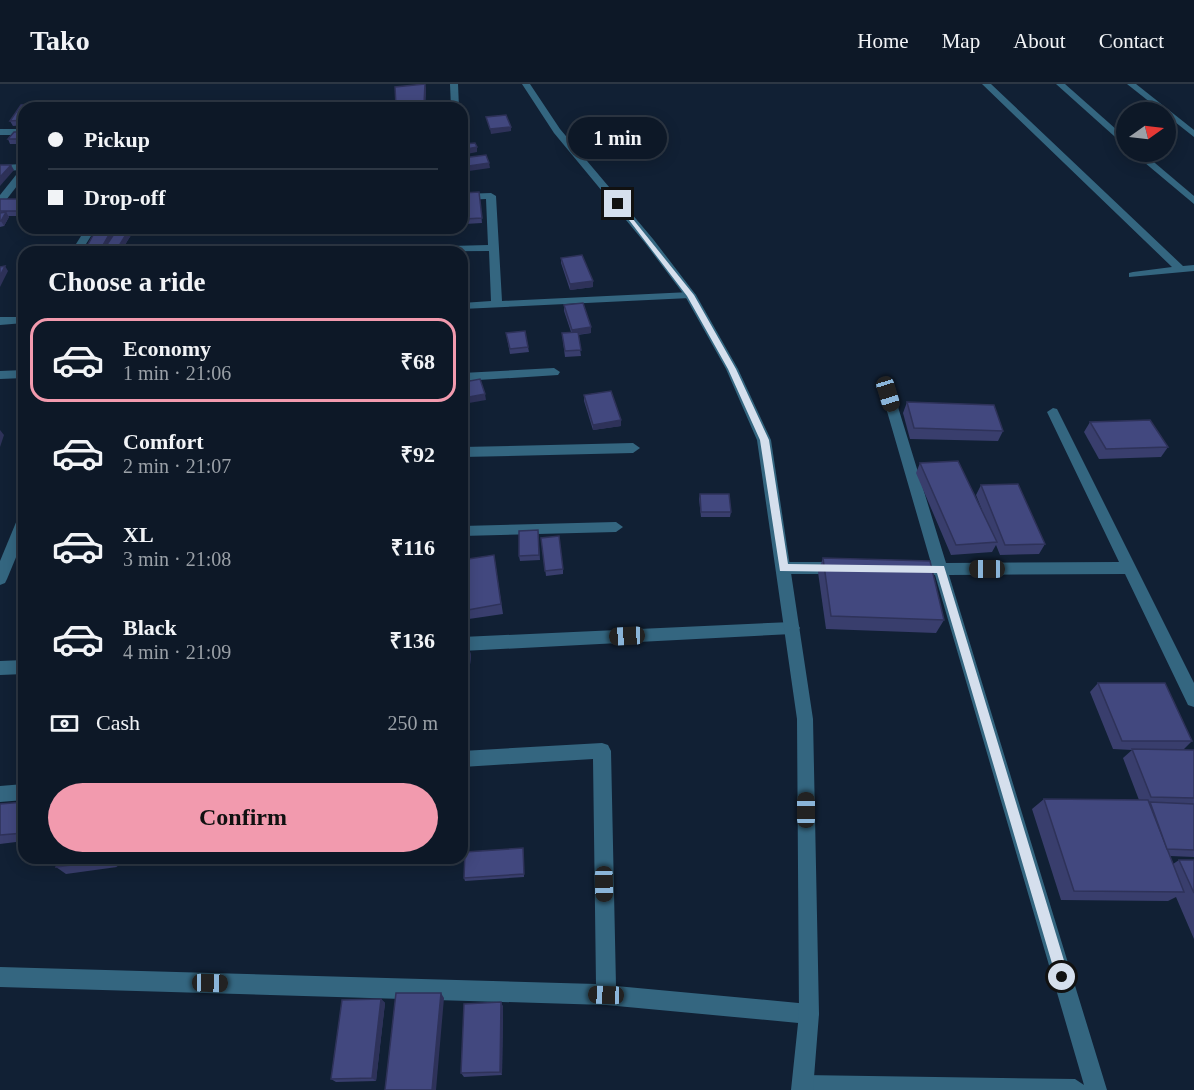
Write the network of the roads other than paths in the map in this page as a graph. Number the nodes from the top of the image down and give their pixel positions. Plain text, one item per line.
1 (454, 84) edge
2 (526, 84) edge
3 (986, 84) edge
4 (1060, 84) edge
5 (1131, 84) edge
6 (455, 102) edge
7 (0, 132) edge
8 (18, 132) edge
9 (1116, 133) edge
10 (1194, 134) edge
11 (1149, 162) edge
12 (18, 167) edge
13 (0, 168) edge
14 (18, 178) edge
15 (468, 197) edge
16 (1194, 201) edge
17 (0, 202) edge
18 (494, 248) junction
19 (468, 249) edge
20 (1194, 268) edge
21 (1181, 270) junction
22 (1133, 275) dead end
23 (690, 295) junction
24 (496, 304) junction
25 (468, 306) edge
26 (18, 320) edge
27 (0, 321) edge
28 (554, 372) dead end
29 (18, 374) edge
30 (0, 375) edge
31 (468, 376) edge
32 (888, 394) dead end
33 (1053, 412) dead end
34 (633, 448) dead end
35 (468, 452) edge
36 (616, 527) dead end
37 (468, 531) edge
38 (18, 535) edge
39 (783, 568) junction
40 (851, 568) edge
41 (1129, 568) junction
42 (918, 569) edge
43 (940, 569) junction
44 (0, 579) edge
45 (792, 628) junction
46 (468, 644) edge
47 (18, 667) edge
48 (0, 668) edge
49 (1194, 700) edge
50 (468, 759) edge
51 (18, 792) edge
52 (0, 794) edge
53 (0, 977) edge
54 (606, 995) junction
55 (809, 1014) junction
56 (802, 1088) edge
57 (1075, 1090) edge
58 (1096, 1090) edge

1 - 6 street
2 - 23 street
3 - 21 street
4 - 9 street
5 - 10 street
7 - 8 street
11 - 16 street
12 - 13 street
14 - 17 street
15 - 18 street
18 - 19 street
18 - 24 street
20 - 21 street
21 - 22 street
23 - 24 street
23 - 39 street
24 - 25 street
26 - 27 street
28 - 31 street
29 - 30 street
32 - 43 street
33 - 41 street
34 - 35 street
36 - 37 street
38 - 44 street
39 - 40 street
39 - 45 street
41 - 43 street
41 - 49 street
42 - 43 street
43 - 58 street
45 - 46 street
45 - 55 street
47 - 48 street
50 - 54 street
51 - 52 street
53 - 54 street
54 - 55 street
55 - 56 street
56 - 57 street

